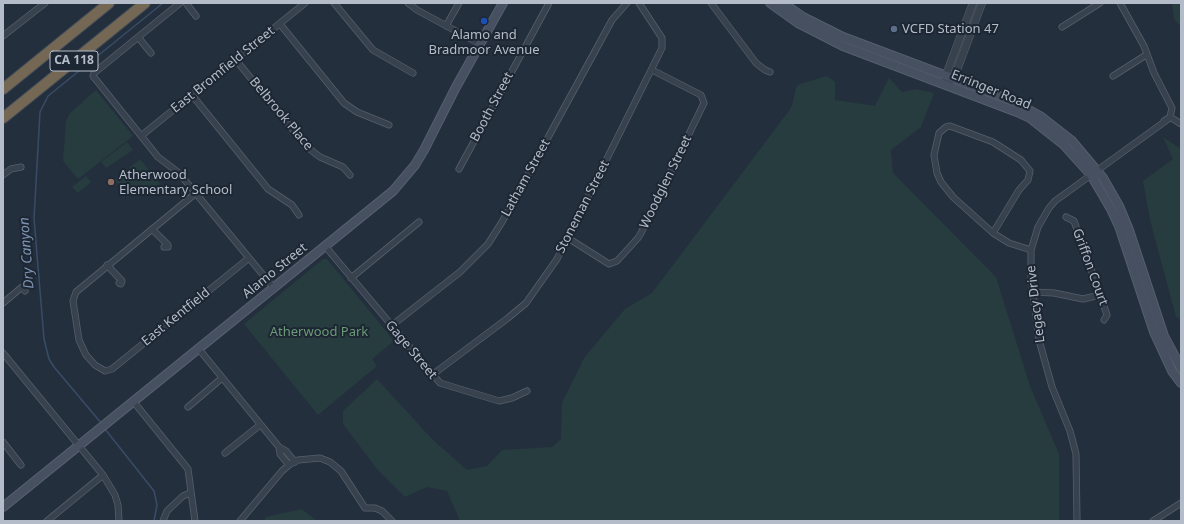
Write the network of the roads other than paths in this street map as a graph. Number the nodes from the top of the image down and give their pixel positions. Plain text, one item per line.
1 (45, 3) edge
2 (109, 3) edge
3 (145, 3) edge
4 (180, 3) edge
5 (186, 3) edge
6 (305, 3) edge
7 (334, 3) edge
8 (408, 3) edge
9 (459, 3) edge
10 (502, 3) edge
11 (549, 3) edge
12 (627, 3) edge
13 (639, 3) edge
14 (712, 3) edge
15 (770, 3) edge
16 (783, 3) edge
17 (973, 3) edge
18 (982, 3) edge
19 (1100, 3) edge
20 (1120, 3) edge
21 (196, 16) dead end
22 (280, 24) junction
23 (446, 26) junction
24 (1062, 27) dead end
25 (3, 36) edge
26 (138, 37) junction
27 (480, 44) junction
28 (151, 53) dead end
29 (1146, 55) junction
30 (236, 60) junction
31 (652, 70) junction
32 (770, 72) dead end
33 (413, 73) dead end
34 (946, 75) junction
35 (1113, 76) dead end
36 (954, 78) junction
37 (946, 84) junction
38 (3, 89) edge
39 (192, 95) junction
40 (3, 118) edge
41 (1169, 118) junction
42 (1181, 124) edge
43 (389, 125) dead end
44 (141, 136) junction
45 (21, 166) dead end
46 (459, 170) dead end
47 (1094, 172) junction
48 (3, 175) edge
49 (350, 175) dead end
50 (196, 193) junction
51 (299, 215) dead end
52 (1066, 217) dead end
53 (419, 222) dead end
54 (152, 229) junction
55 (993, 233) junction
56 (568, 238) junction
57 (325, 246) junction
58 (164, 247) dead end
59 (1031, 250) junction
60 (249, 258) junction
61 (107, 265) junction
62 (351, 278) junction
63 (119, 283) dead end
64 (273, 287) junction
65 (25, 291) dead end
66 (1033, 292) junction
67 (1100, 295) junction
68 (3, 303) edge
69 (1104, 320) dead end
70 (391, 326) junction
71 (198, 348) junction
72 (3, 353) edge
73 (1181, 368) edge
74 (432, 375) junction
75 (222, 378) junction
76 (1181, 383) edge
77 (527, 391) dead end
78 (133, 401) junction
79 (188, 407) dead end
80 (260, 425) junction
81 (3, 442) edge
82 (79, 446) junction
83 (279, 447) junction
84 (225, 453) dead end
85 (294, 462) junction
86 (21, 465) dead end
87 (289, 465) junction
88 (102, 475) junction
89 (190, 493) junction
90 (1181, 503) edge
91 (3, 507) edge
92 (47, 521) edge
93 (119, 521) edge
94 (163, 521) edge
95 (195, 521) edge
96 (240, 521) edge
97 (392, 521) edge
98 (1077, 521) edge
99 (1153, 521) edge

1 - 25 street
2 - 38 highway, CA 118
3 - 40 highway, CA 118
4 - 26 street
5 - 21 street
6 - 22 street, East Bromfield Street
7 - 33 street
8 - 23 street
9 - 23 street
10 - 27 main road, Alamo Street
11 - 46 street, Booth Street
12 - 70 street, Latham Street
13 - 31 street, Stoneman Street
14 - 32 street
15 - 37 main road, Erringer Road
16 - 34 main road, Erringer Road
17 - 34 street
18 - 36 street
19 - 24 street
20 - 29 street
22 - 30 street, East Bromfield Street
22 - 43 street
23 - 27 street
26 - 28 street
26 - 44 street
27 - 57 main road, Alamo Street
29 - 35 street
29 - 41 street
30 - 39 street, East Bromfield Street
30 - 49 street, Belbrook Place
31 - 56 street, Stoneman Street
31 - 56 street, Woodglen Street
34 - 36 main road, Erringer Road
34 - 37 street
36 - 37 street
36 - 47 main road, Erringer Road
37 - 47 main road, Erringer Road
39 - 44 street, East Bromfield Street
39 - 51 street
41 - 42 street
41 - 47 street, Legacy Drive
44 - 50 street
45 - 48 street
47 - 59 street, Legacy Drive
47 - 73 main road, Erringer Road
47 - 76 main road, Erringer Road
50 - 54 street
50 - 60 street
52 - 67 street, Griffon Court
53 - 62 street
54 - 58 street
54 - 61 street
55 - 55 street
55 - 59 street
56 - 74 street, Stoneman Street
57 - 62 street, Gage Street
57 - 64 main road, Alamo Street
59 - 66 street, Legacy Drive
60 - 61 street, East Kentfield
60 - 64 street
61 - 63 street
62 - 70 street, Gage Street
64 - 71 main road, Alamo Street
65 - 68 street
66 - 67 street
66 - 98 street, Legacy Drive
67 - 69 street, Griffon Court
70 - 74 street, Gage Street
71 - 75 street
71 - 78 main road, Alamo Street
72 - 82 street
74 - 77 street, Gage Street
75 - 79 street
75 - 80 street
78 - 82 main road, Alamo Street
78 - 89 street
80 - 83 street
80 - 84 street
81 - 86 street
82 - 88 street
82 - 91 main road, Alamo Street
83 - 85 street
83 - 87 street
85 - 87 street
85 - 97 street
87 - 96 street
88 - 92 street
88 - 93 street
89 - 94 street
89 - 95 street
90 - 99 street

